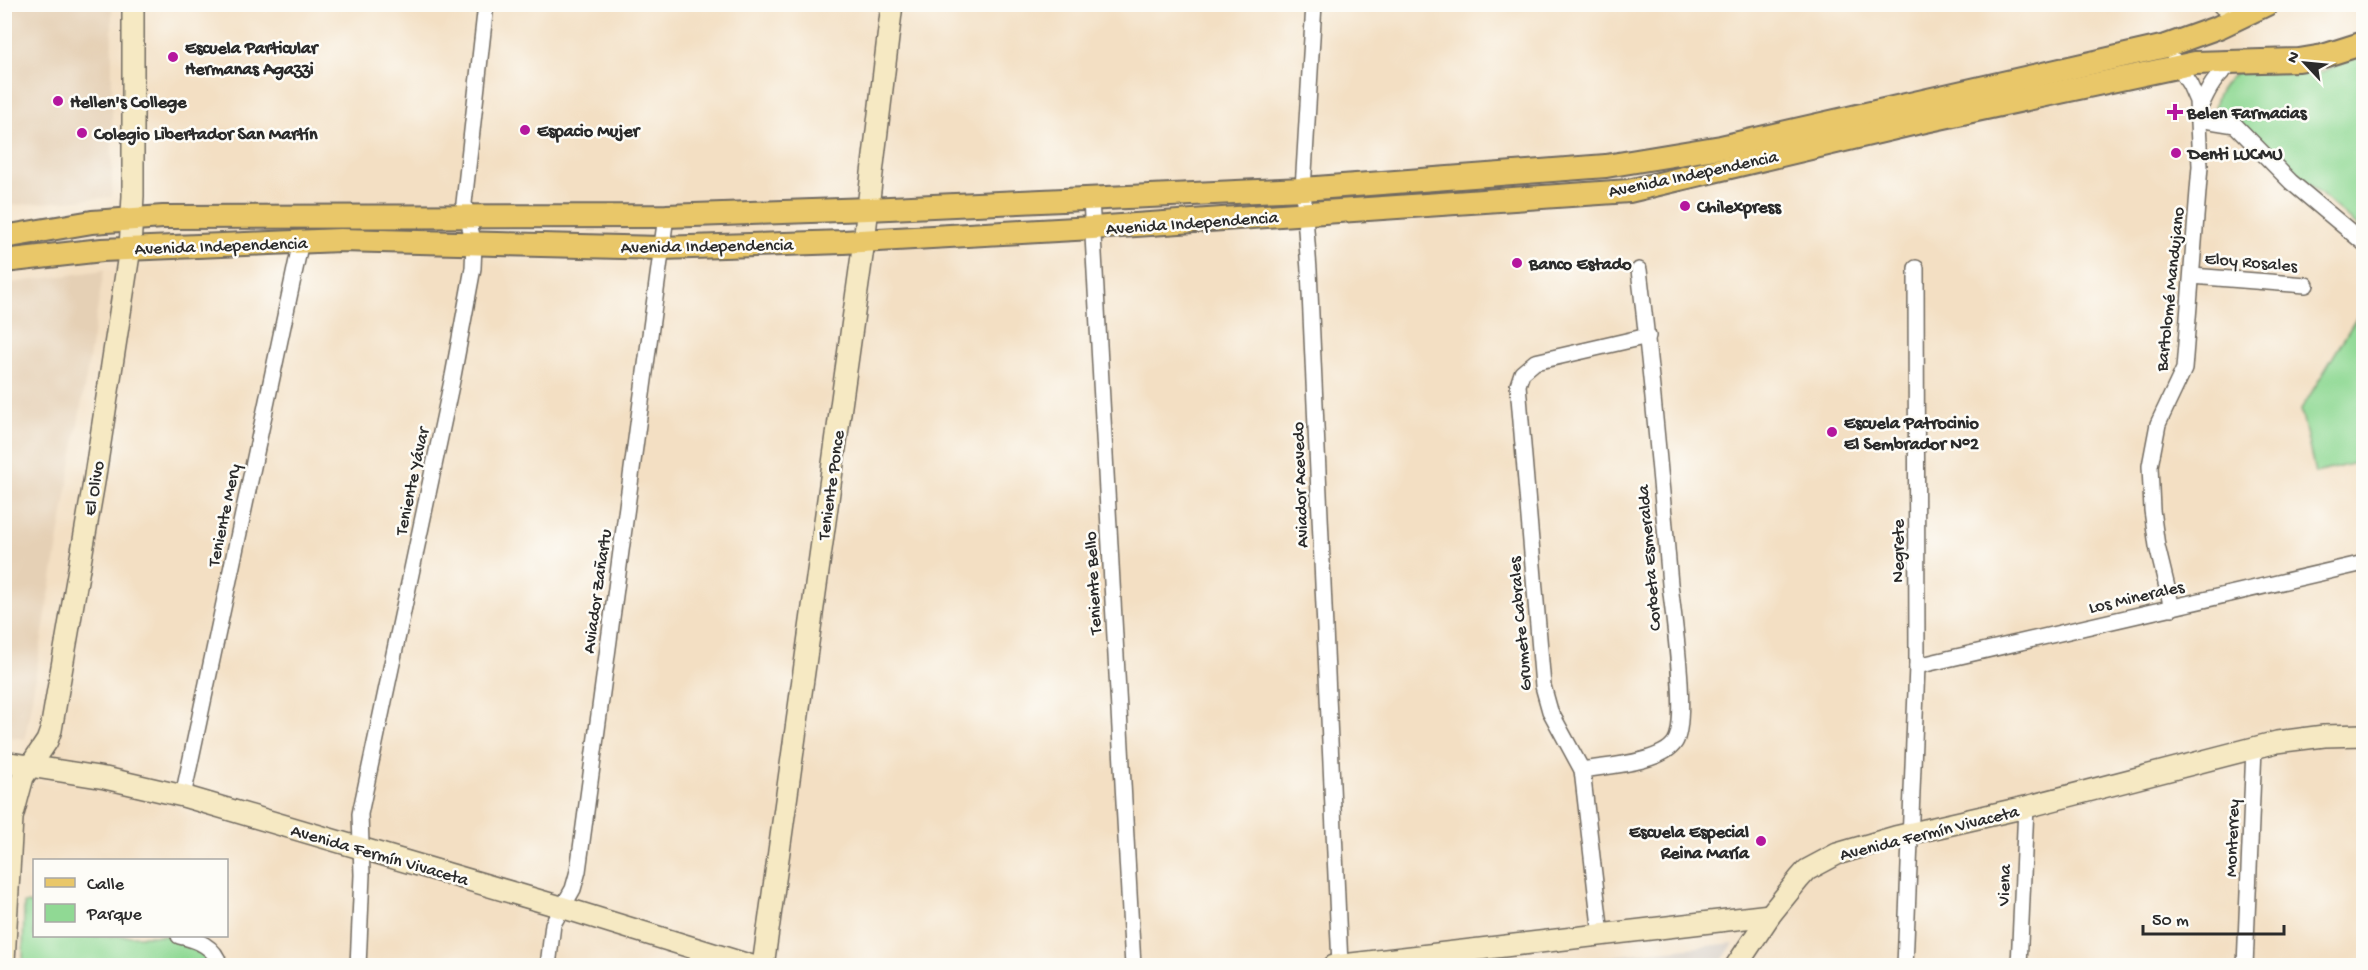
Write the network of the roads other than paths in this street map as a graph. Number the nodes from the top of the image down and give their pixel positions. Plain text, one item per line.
1 (133, 4) edge
2 (486, 4) edge
3 (892, 4) edge
4 (1314, 4) edge
5 (2223, 4) edge
6 (2261, 7) edge
7 (2364, 43) edge
8 (2166, 46) junction
9 (2235, 62) junction
10 (2178, 66) junction
11 (2199, 114) junction
12 (1303, 189) junction
13 (1091, 199) junction
14 (868, 209) junction
15 (1304, 214) junction
16 (468, 216) junction
17 (666, 216) junction
18 (132, 219) junction
19 (1092, 228) junction
20 (4, 237) edge
21 (864, 241) junction
22 (301, 242) junction
23 (2364, 243) edge
24 (474, 244) junction
25 (130, 248) junction
26 (662, 248) junction
27 (4, 261) edge
28 (1916, 268) dead end
29 (1639, 270) dead end
30 (2192, 276) junction
31 (2306, 285) dead end
32 (1648, 336) junction
33 (2364, 563) edge
34 (2172, 608) junction
35 (1917, 666) junction
36 (2364, 735) edge
37 (2254, 748) junction
38 (4, 762) edge
39 (29, 766) junction
40 (1582, 770) junction
41 (183, 796) junction
42 (2026, 807) junction
43 (1911, 834) junction
44 (361, 849) junction
45 (7, 869) edge
46 (561, 907) junction
47 (1770, 915) junction
48 (1601, 934) junction
49 (184, 937) edge
50 (4, 962) edge
51 (1340, 965) edge
52 (220, 966) edge
53 (358, 966) edge
54 (548, 966) edge
55 (752, 966) edge
56 (763, 966) edge
57 (1132, 966) edge
58 (1334, 966) edge
59 (1736, 966) edge
60 (1905, 966) edge
61 (2019, 966) edge
62 (2245, 966) edge

1 - 18 street, El Olivo
2 - 16 street, Teniente Yávar
3 - 14 street, Teniente Ponce
4 - 12 street, Aviador Acevedo
5 - 6 street
6 - 8 main road, Avenida Independencia
7 - 9 main road, Avenida Independencia
8 - 10 street
8 - 12 main road, Avenida Independencia
9 - 10 main road, Avenida Independencia
9 - 11 street
10 - 11 street
10 - 15 main road, Avenida Independencia
11 - 23 street
11 - 30 street, Bartolomé Mandujano
12 - 13 main road, Avenida Independencia
12 - 15 street, Aviador Acevedo
13 - 14 main road, Avenida Independencia
13 - 19 street, Teniente Bello
14 - 17 main road, Avenida Independencia
14 - 21 street, Teniente Ponce
15 - 19 main road, Avenida Independencia
15 - 51 street, Aviador Acevedo
16 - 17 main road, Avenida Independencia
16 - 18 main road, Avenida Independencia
16 - 24 street, Teniente Yávar
17 - 26 street, Aviador Zañartu
18 - 20 main road, Avenida Independencia
18 - 25 street, El Olivo
19 - 21 main road, Avenida Independencia
19 - 57 street, Teniente Bello
21 - 26 main road, Avenida Independencia
21 - 56 street, Teniente Ponce
22 - 24 main road, Avenida Independencia
22 - 25 main road, Avenida Independencia
22 - 41 street, Teniente Mery
24 - 26 main road, Avenida Independencia
24 - 44 street, Teniente Yávar
25 - 27 main road, Avenida Independencia
25 - 39 street, El Olivo
26 - 46 street, Aviador Zañartu
28 - 35 street, Negrete
29 - 32 street, Corbeta Esmeralda
30 - 31 street, Eloy Rosales
30 - 34 street, Bartolomé Mandujano
32 - 40 street, Corbeta Esmeralda
32 - 40 street, Grumete Cabrales
33 - 34 street, Los Minerales
34 - 35 street, Los Minerales
35 - 43 street, Negrete
36 - 37 street, Avenida Fermín Vivaceta
37 - 42 street, Avenida Fermín Vivaceta
37 - 62 street, Monterrey
38 - 39 street, Avenida Fermín Vivaceta
39 - 41 street, Avenida Fermín Vivaceta
39 - 45 street, El Olivo
40 - 48 street, Grumete Cabrales
41 - 44 street, Avenida Fermín Vivaceta
42 - 43 street, Avenida Fermín Vivaceta
42 - 61 street, Viena
43 - 47 street, Avenida Fermín Vivaceta
43 - 60 street, Negrete
44 - 46 street, Avenida Fermín Vivaceta
44 - 53 street, Teniente Yávar
45 - 50 street, El Olivo
46 - 54 street, Aviador Zañartu
46 - 55 street, Avenida Fermín Vivaceta
47 - 48 street
47 - 59 street, Avenida Fermín Vivaceta
48 - 51 street
49 - 52 street
51 - 58 street

